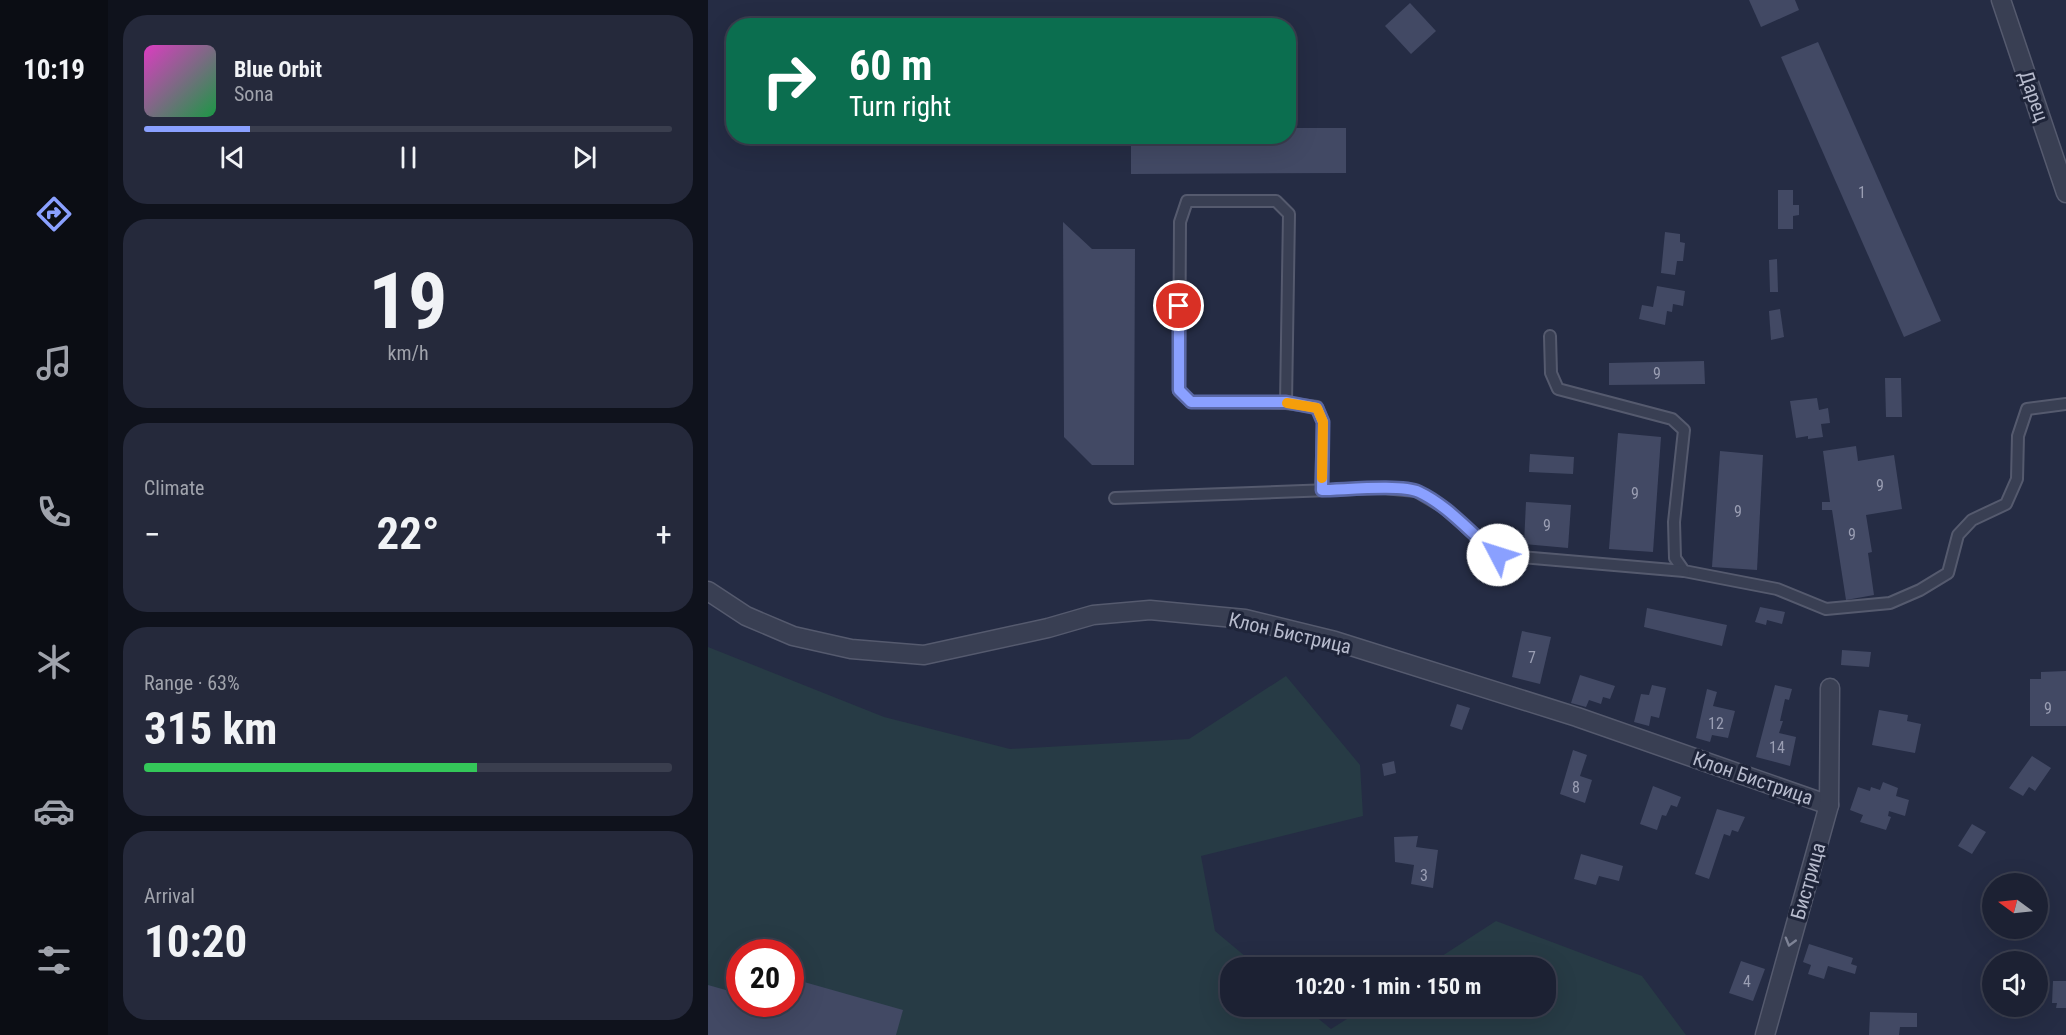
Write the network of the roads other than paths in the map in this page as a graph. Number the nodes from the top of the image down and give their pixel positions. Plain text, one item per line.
1 (2001, 0) edge
2 (2066, 192) edge
3 (1550, 336) dead end
4 (1286, 402) junction
5 (2066, 404) edge
6 (1322, 490) junction
7 (1115, 498) dead end
8 (1684, 571) junction
9 (708, 591) edge
10 (1830, 688) dead end
11 (1829, 805) junction
12 (1765, 1035) edge

1 - 2 street, Дарец
3 - 8 lane
4 - 4 lane
4 - 6 lane
5 - 8 lane
6 - 7 lane
6 - 8 lane
9 - 11 street, Клон Бистрица
10 - 11 street, Бистрица
11 -> 12 street, Бистрица

